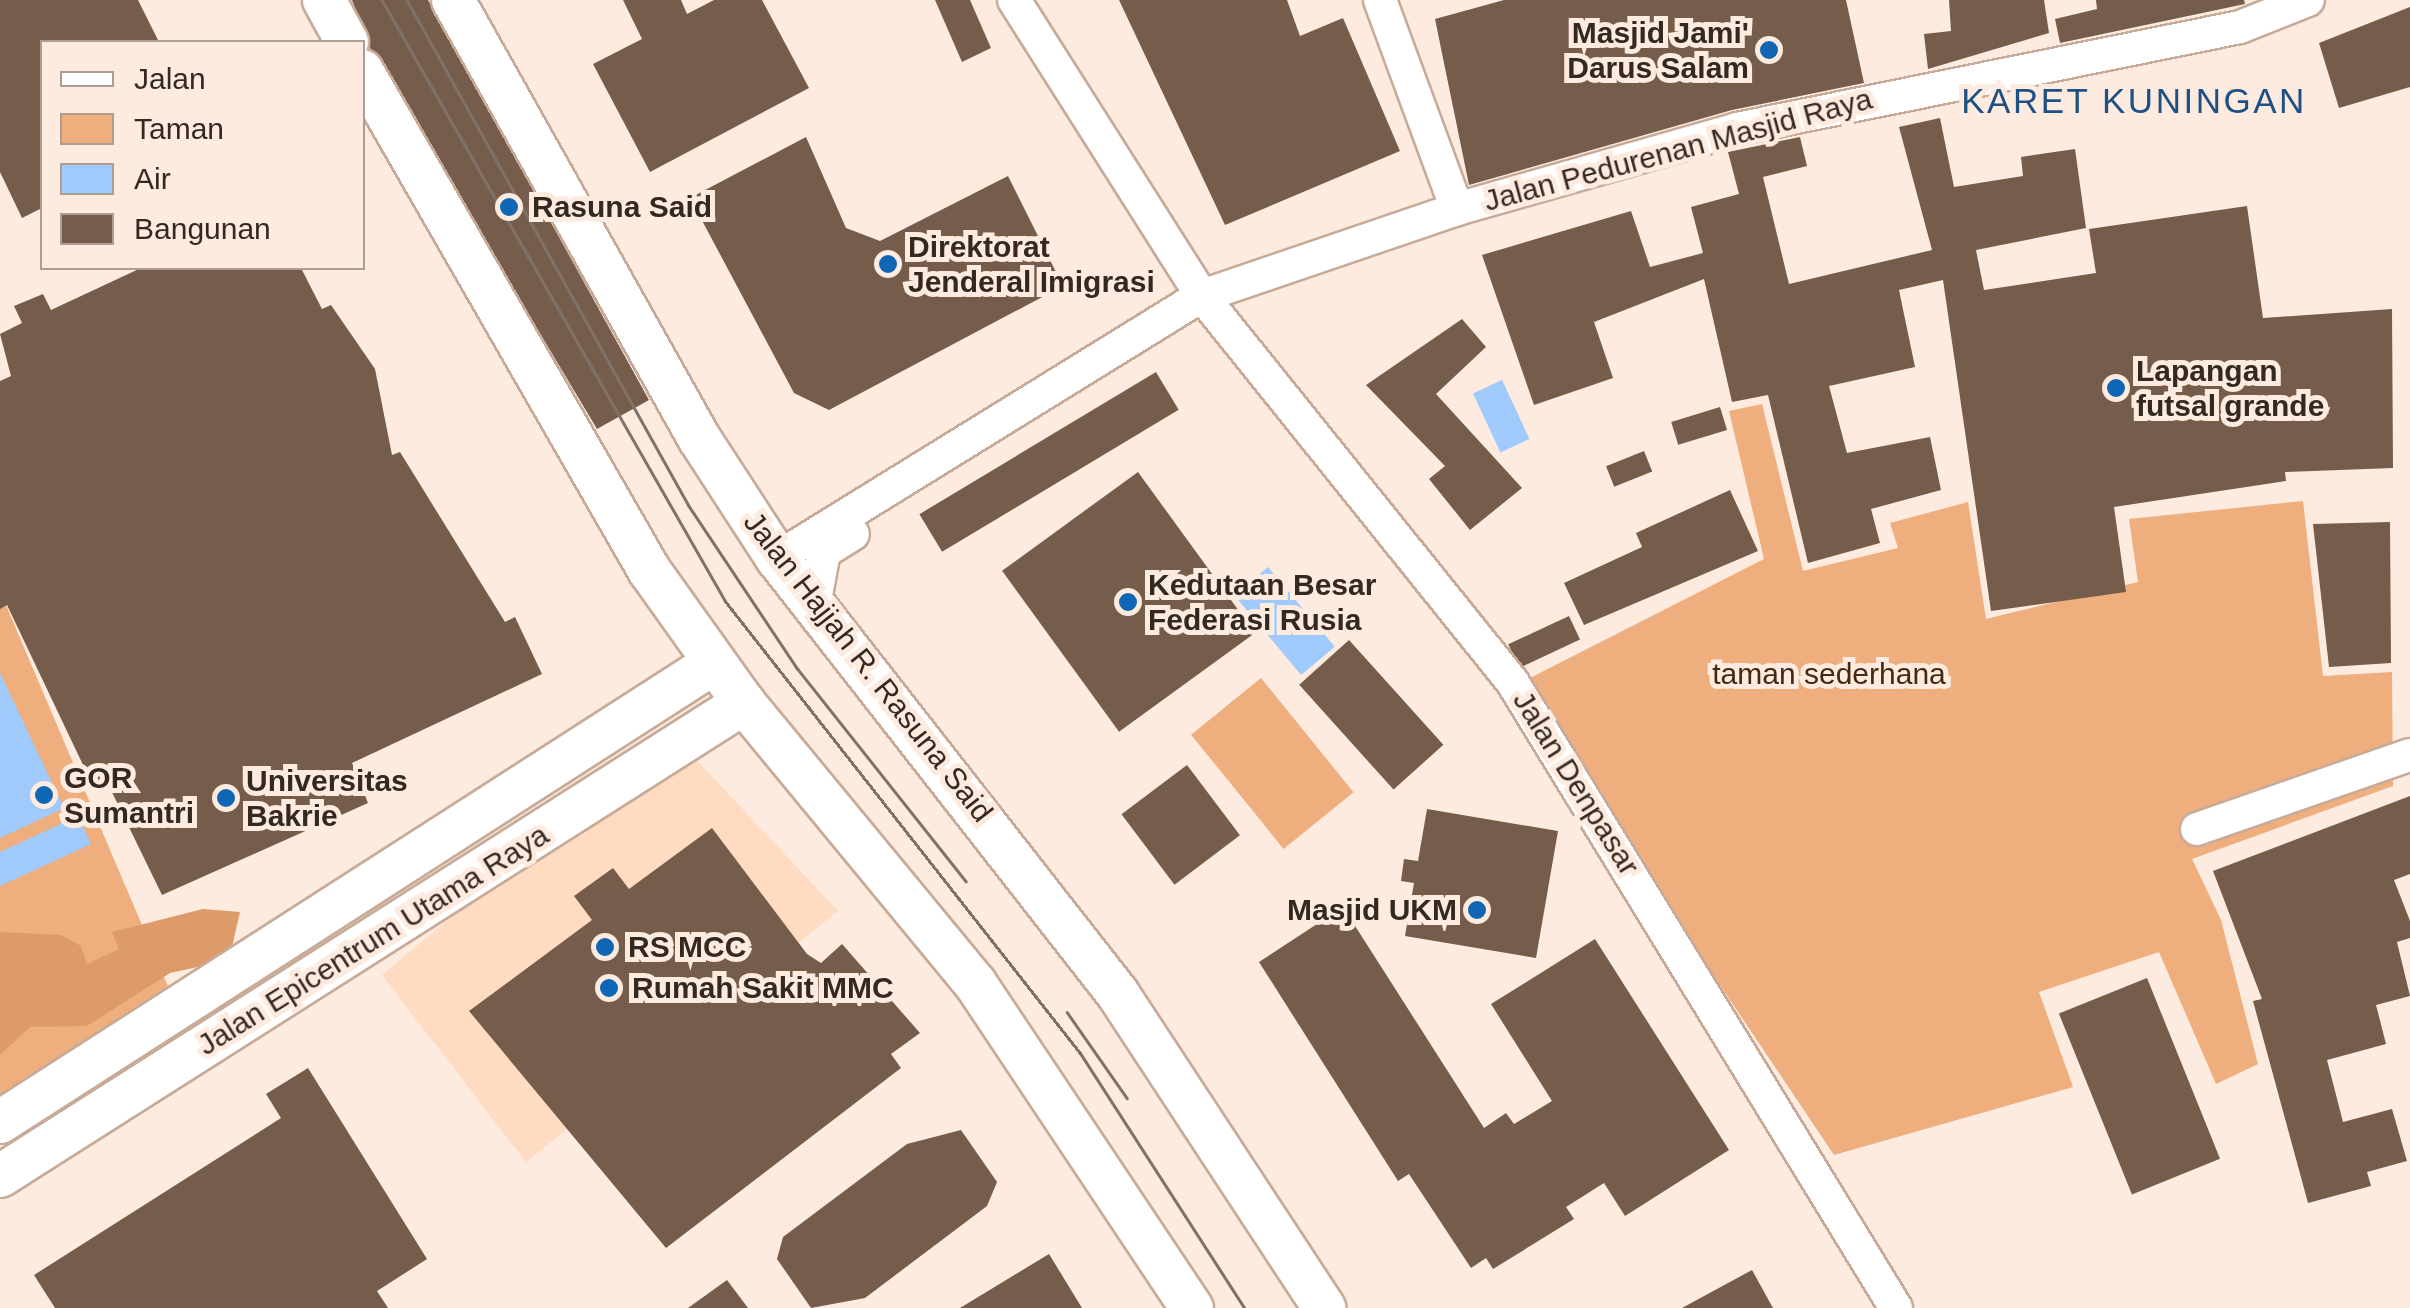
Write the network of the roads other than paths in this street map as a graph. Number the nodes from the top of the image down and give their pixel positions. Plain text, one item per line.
1 (324, 0) edge
2 (454, 0) edge
3 (1014, 0) edge
4 (1380, 0) edge
5 (2308, 0) edge
6 (2238, 14) edge
7 (346, 40) edge
8 (365, 76) edge
9 (1457, 208) junction
10 (1209, 304) junction
11 (778, 558) junction
12 (814, 606) junction
13 (714, 663) junction
14 (744, 703) junction
15 (635, 716) junction
16 (2410, 755) edge
17 (660, 758) junction
18 (2198, 829) dead end
19 (0, 1122) edge
20 (0, 1176) edge
21 (1192, 1308) edge
22 (1324, 1308) edge
23 (1896, 1308) edge

1 - 7 main road
2 - 11 main road, Jalan Hajjah R. Rasuna Said
3 - 10 street, Jalan Denpasar
4 - 9 street
5 - 6 street, Jalan Pedurenan Masjid Raya
6 - 9 street, Jalan Pedurenan Masjid Raya
8 - 13 main road
9 - 10 street, Jalan Pedurenan Masjid Raya
10 - 11 street, Jalan Pedurenan Masjid Raya
10 - 12 street, Jalan Pedurenan Masjid Raya
10 - 23 street, Jalan Denpasar
11 - 12 main road, Jalan Hajjah R. Rasuna Said
12 - 22 main road, Jalan Hajjah R. Rasuna Said
13 - 14 main road
13 - 15 main road, Jalan Epicentrum Utama Raya
14 - 17 main road, Jalan Epicentrum Utama Raya
14 - 21 main road
15 - 17 main road
15 - 19 main road, Jalan Epicentrum Utama Raya
16 - 18 street
17 - 20 main road, Jalan Epicentrum Utama Raya

